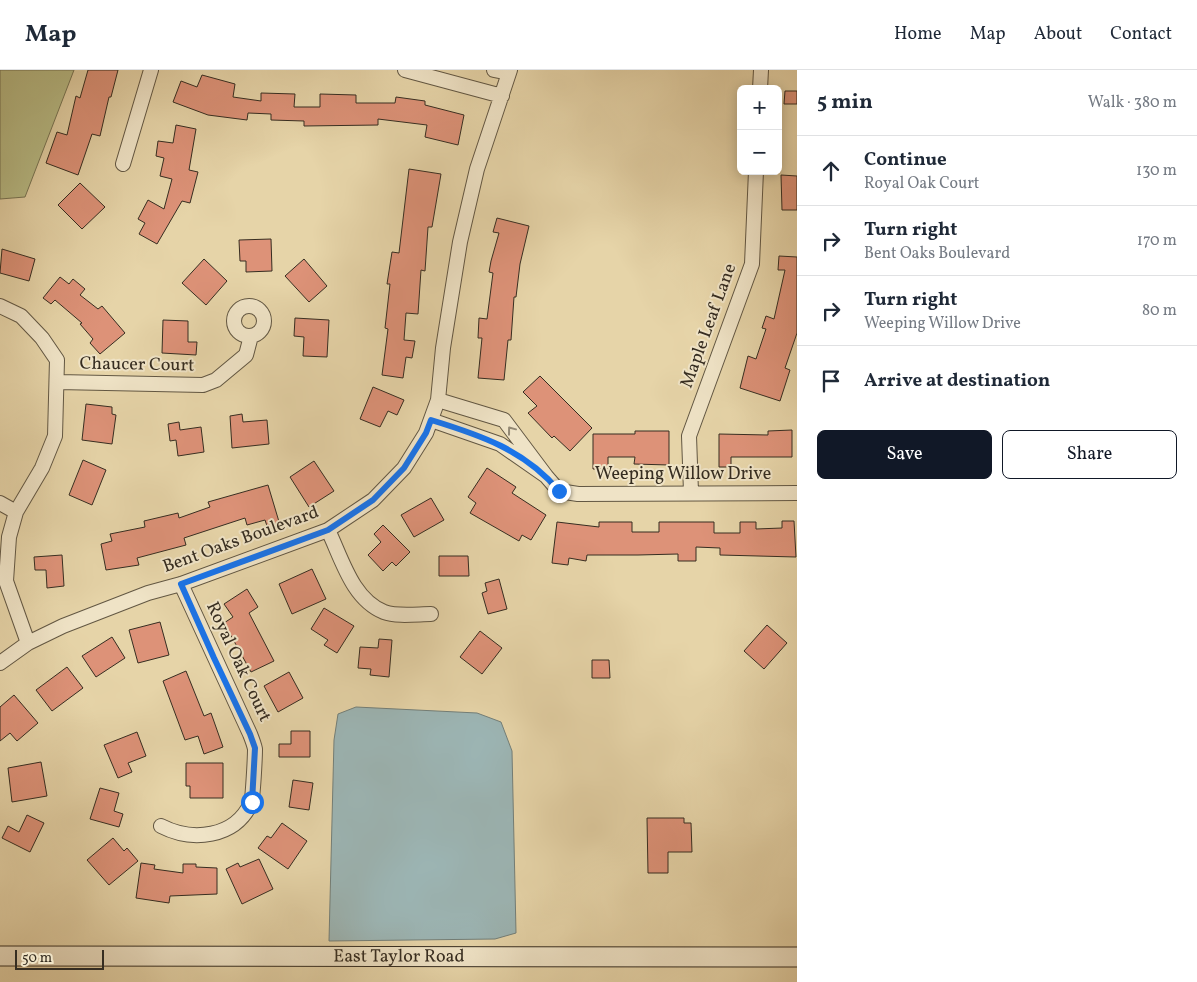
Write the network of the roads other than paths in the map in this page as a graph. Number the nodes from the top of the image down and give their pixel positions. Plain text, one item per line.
1 (151, 70) edge
2 (405, 70) edge
3 (494, 70) edge
4 (761, 70) edge
5 (509, 72) edge
6 (760, 85) edge
7 (502, 96) junction
8 (123, 164) dead end
9 (756, 175) edge
10 (0, 306) edge
11 (251, 336) dead end
12 (58, 382) junction
13 (438, 400) junction
14 (431, 420) junction
15 (546, 476) junction
16 (692, 492) junction
17 (797, 492) edge
18 (0, 503) edge
19 (16, 512) junction
20 (328, 530) junction
21 (181, 584) junction
22 (431, 614) dead end
23 (28, 643) junction
24 (0, 663) edge
25 (161, 826) dead end
26 (0, 956) edge
27 (797, 957) edge

1 - 8 street
2 - 7 street
3 - 5 street
4 - 6 street
5 - 7 street, Bent Oaks Boulevard
7 - 13 street, Bent Oaks Boulevard
9 - 16 street, Maple Leaf Lane
10 - 12 street
11 - 12 street, Chaucer Court
12 - 19 street
13 - 14 street, Bent Oaks Boulevard
15 -> 13 street, Weeping Willow Drive
14 - 15 street, Weeping Willow Drive
14 - 20 street, Bent Oaks Boulevard
15 - 16 street, Weeping Willow Drive
16 - 17 street, Weeping Willow Drive
18 - 19 street
19 - 23 street
20 - 21 street, Bent Oaks Boulevard
20 - 22 street
21 - 23 street, Bent Oaks Boulevard
21 - 25 street, Royal Oak Court
23 - 24 street, Bent Oaks Boulevard
26 - 27 main road, East Taylor Road

